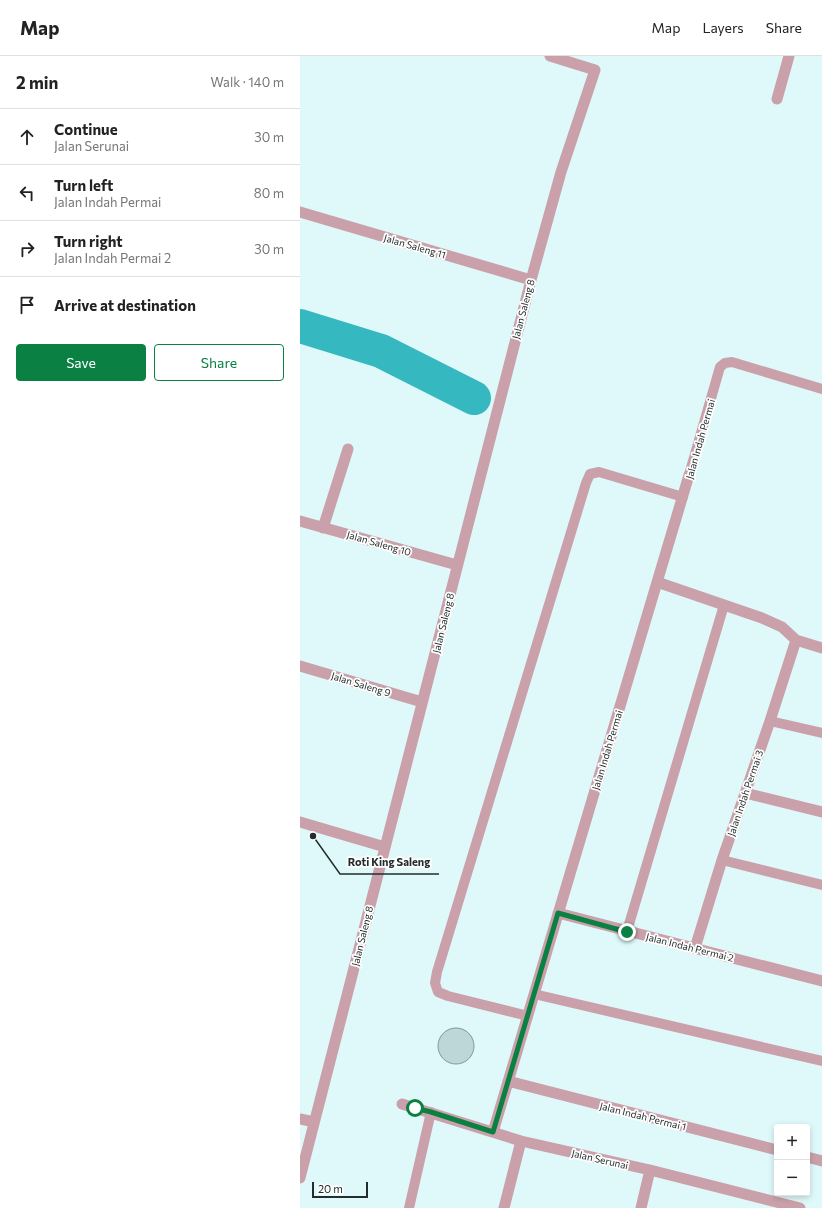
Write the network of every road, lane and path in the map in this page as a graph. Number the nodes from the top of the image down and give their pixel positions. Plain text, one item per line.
1 (550, 56) edge
2 (789, 56) edge
3 (777, 99) dead end
4 (300, 212) edge
5 (531, 280) junction
6 (822, 389) edge
7 (348, 449) dead end
8 (689, 475) joint
9 (683, 497) junction
10 (300, 521) edge
11 (323, 528) junction
12 (457, 565) junction
13 (658, 582) junction
14 (724, 605) junction
15 (796, 640) junction
16 (822, 648) edge
17 (300, 666) edge
18 (422, 702) junction
19 (770, 721) junction
20 (822, 733) edge
21 (745, 793) junction
22 (822, 812) edge
23 (300, 822) edge
24 (385, 847) junction
25 (722, 860) junction
26 (822, 885) edge
27 (558, 913) junction
28 (627, 932) junction
29 (695, 948) junction
30 (822, 981) edge
31 (534, 994) junction
32 (528, 1016) junction
33 (822, 1061) edge
34 (508, 1082) junction
35 (402, 1104) dead end
36 (431, 1112) junction
37 (300, 1119) edge
38 (314, 1122) junction
39 (493, 1132) junction
40 (521, 1141) junction
41 (774, 1149) edge
42 (810, 1158) edge
43 (822, 1161) edge
44 (650, 1170) junction
45 (300, 1178) edge
46 (767, 1204) edge
47 (409, 1208) edge
48 (504, 1208) edge
49 (641, 1208) edge
50 (800, 1208) edge

1 - 5 street, Jalan Saleng 8
2 - 3 street
4 - 5 street, Jalan Saleng 11
5 - 12 street, Jalan Saleng 8
6 - 8 lane, Jalan Indah Permai
7 - 11 street
8 - 9 street, Jalan Indah Permai
9 - 13 street, Jalan Indah Permai
9 - 32 lane
10 - 11 street, Jalan Saleng 10
11 - 12 street, Jalan Saleng 10
12 - 18 street, Jalan Saleng 8
13 - 14 street
13 - 27 street, Jalan Indah Permai
14 - 15 street
14 - 28 lane
15 - 16 street
15 - 19 street, Jalan Indah Permai 3
17 - 18 street, Jalan Saleng 9
18 - 24 street, Jalan Saleng 8
19 - 20 lane
19 - 21 street, Jalan Indah Permai 3
21 - 22 street
21 - 25 street, Jalan Indah Permai 3
23 - 24 street
24 - 38 street, Jalan Saleng 8
25 - 26 lane
25 - 29 street, Jalan Indah Permai 3
27 - 28 street, Jalan Indah Permai 2
27 - 31 street, Jalan Indah Permai
28 - 29 street, Jalan Indah Permai 2
29 - 30 street, Jalan Indah Permai 2
31 - 32 street, Jalan Indah Permai
31 - 33 lane
32 - 34 street, Jalan Indah Permai
34 - 39 street, Jalan Indah Permai
34 - 41 street, Jalan Indah Permai 1
35 - 36 street, Jalan Serunai
36 - 39 street, Jalan Serunai
36 - 47 lane
37 - 38 street
38 - 45 street, Jalan Saleng 8
39 - 40 street, Jalan Serunai
40 - 44 street, Jalan Serunai
40 - 48 street
42 - 43 street
44 - 46 street, Jalan Serunai
44 - 49 street
46 - 50 street, Jalan Serunai

